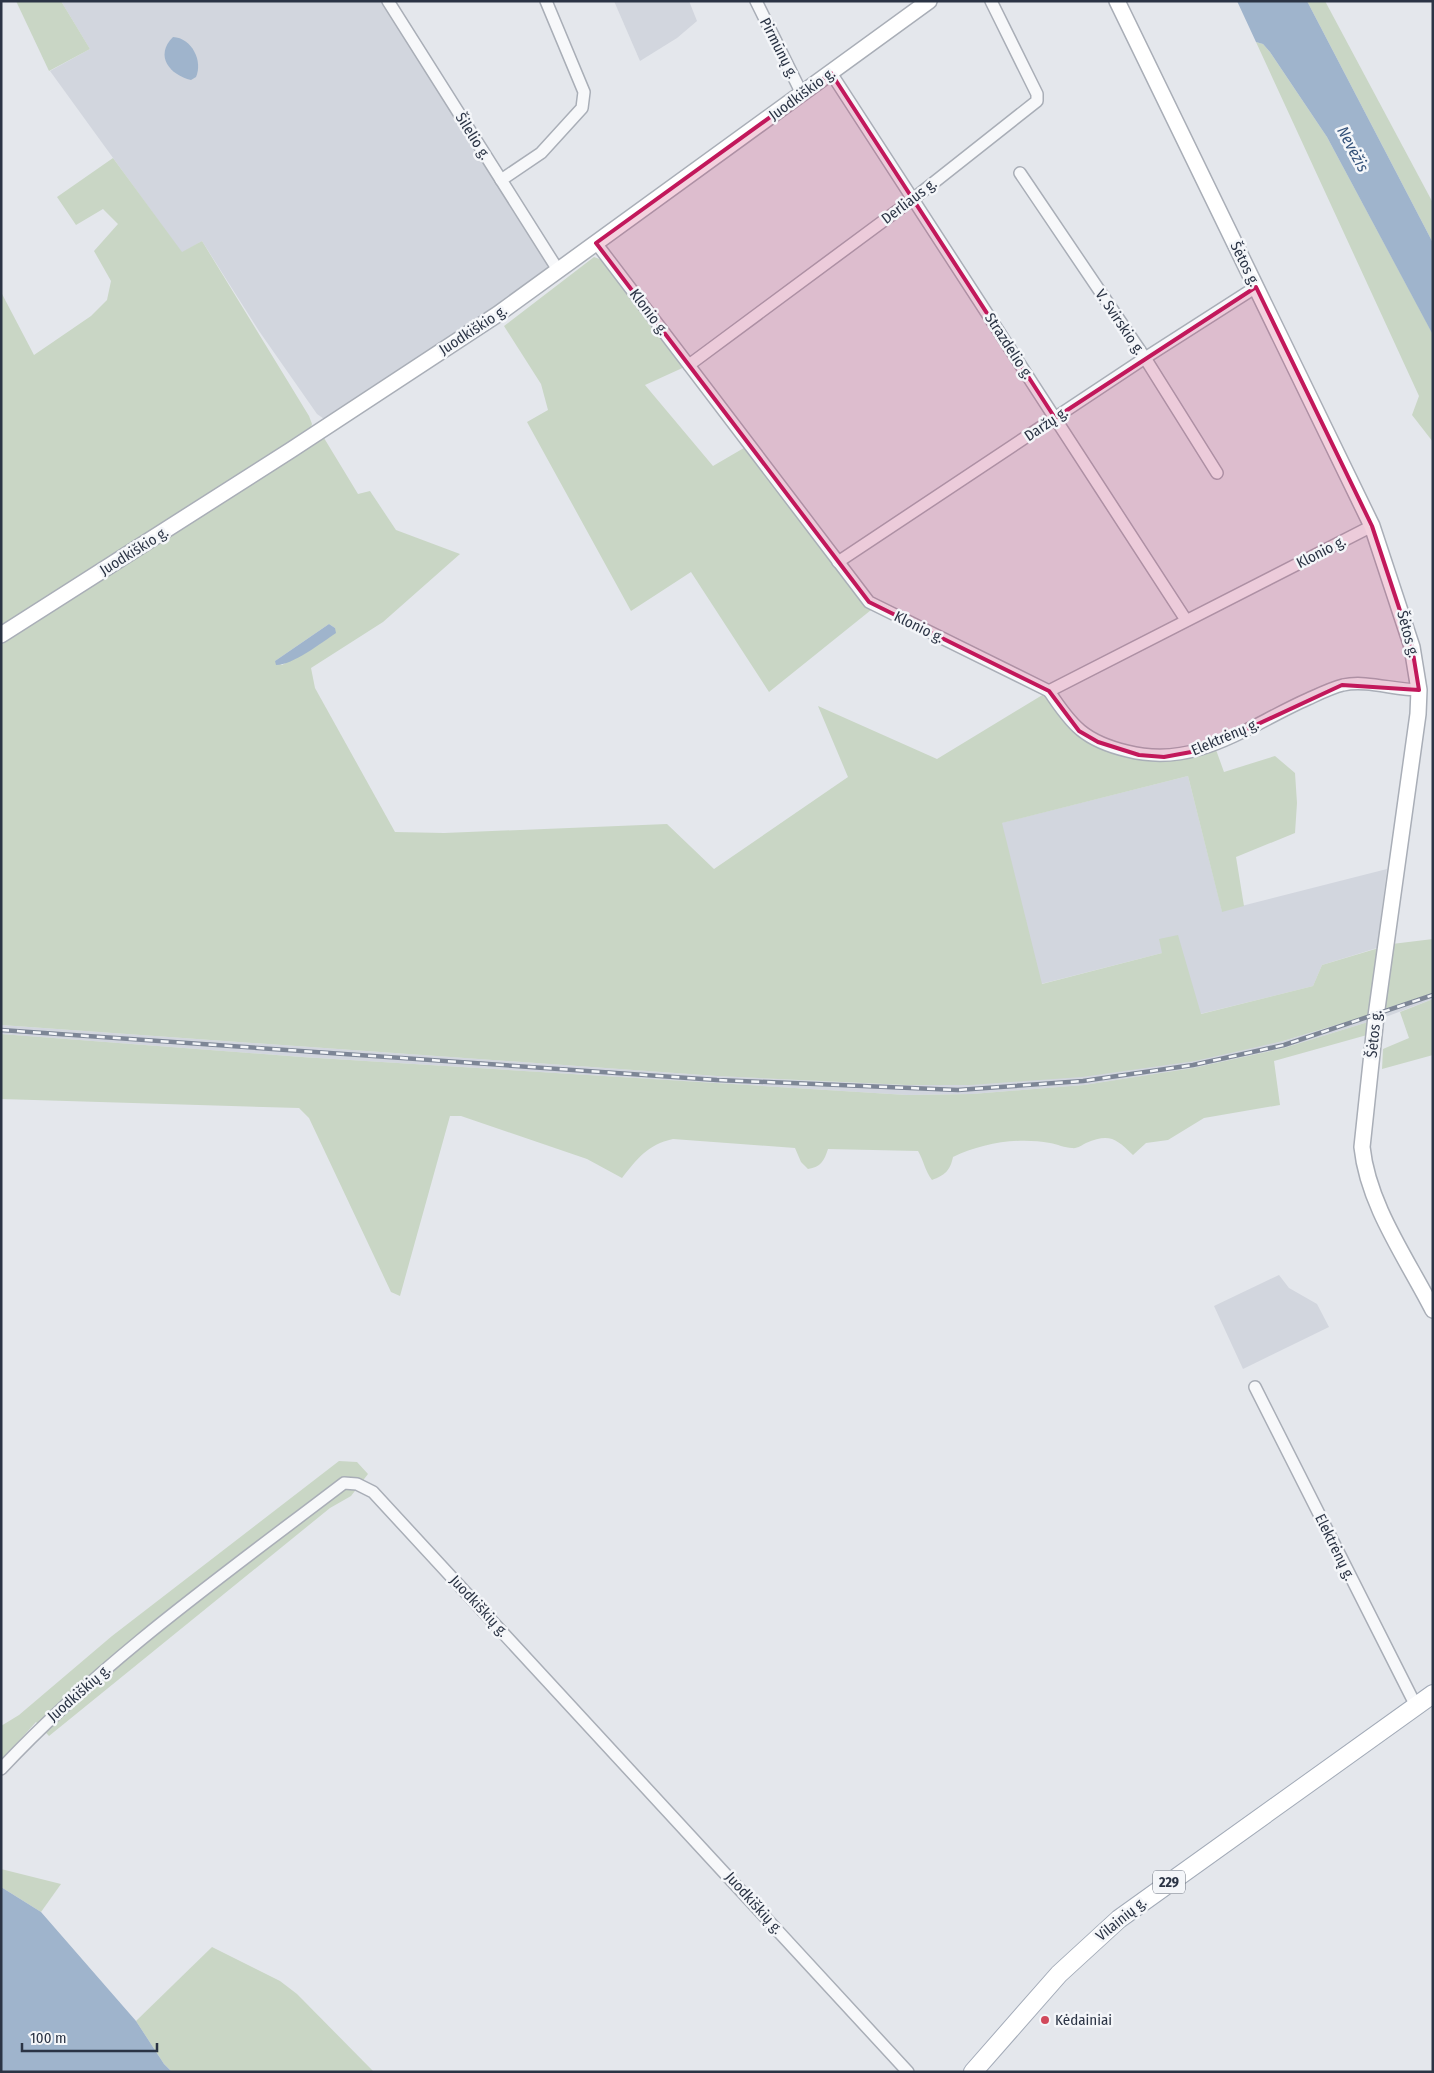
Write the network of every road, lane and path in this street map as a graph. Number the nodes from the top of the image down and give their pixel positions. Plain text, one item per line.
1 (388, 1) edge
2 (546, 1) edge
3 (756, 1) edge
4 (930, 1) edge
5 (990, 1) edge
6 (1117, 1) edge
7 (831, 73) junction
8 (802, 94) junction
9 (1020, 173) dead end
10 (501, 180) junction
11 (913, 198) junction
12 (596, 243) junction
13 (558, 270) junction
14 (1256, 287) junction
15 (1145, 358) junction
16 (689, 365) junction
17 (1055, 418) junction
18 (1217, 473) dead end
19 (1372, 526) junction
20 (838, 562) junction
21 (1186, 620) junction
22 (1, 635) edge
23 (1419, 690) junction
24 (1049, 691) junction
25 (1433, 1310) edge
26 (1256, 1387) dead end
27 (1433, 1694) edge
28 (1416, 1706) junction
29 (1, 1769) edge
30 (908, 2072) edge
31 (974, 2072) edge

1 - 10 street, Šilelio g.
2 - 10 street
3 - 8 street, Pirmūnų g.
4 - 7 main road, Juodkiškio g.
5 - 11 street, Derliaus g.
6 - 14 main road, Šėtos g.
7 - 8 main road, Juodkiškio g.
7 - 11 street, Strazdelio g.
8 - 12 main road, Juodkiškio g.
9 - 15 street, V. Svirskio g.
10 - 13 street, Šilelio g.
11 - 16 street, Derliaus g.
11 - 17 street, Strazdelio g.
12 - 13 main road, Juodkiškio g.
12 - 16 street, Klonio g.
13 - 22 main road, Juodkiškio g.
14 - 15 street, Daržų g.
14 - 19 main road, Šėtos g.
15 - 17 street, Daržų g.
15 - 18 street, V. Svirskio g.
16 - 20 street, Klonio g.
17 - 20 street, Daržų g.
17 - 21 street, Strazdelio g.
19 - 21 street, Klonio g.
19 - 23 main road, Šėtos g.
20 - 24 street, Klonio g.
21 - 24 street, Klonio g.
23 - 24 street, Elektrėnų g.
23 - 25 main road, Šėtos g.
26 - 28 street, Elektrėnų g.
27 - 28 main road, 229
28 - 31 main road, Vilainių g. / 229
29 - 30 street, Juodkiškių g.

